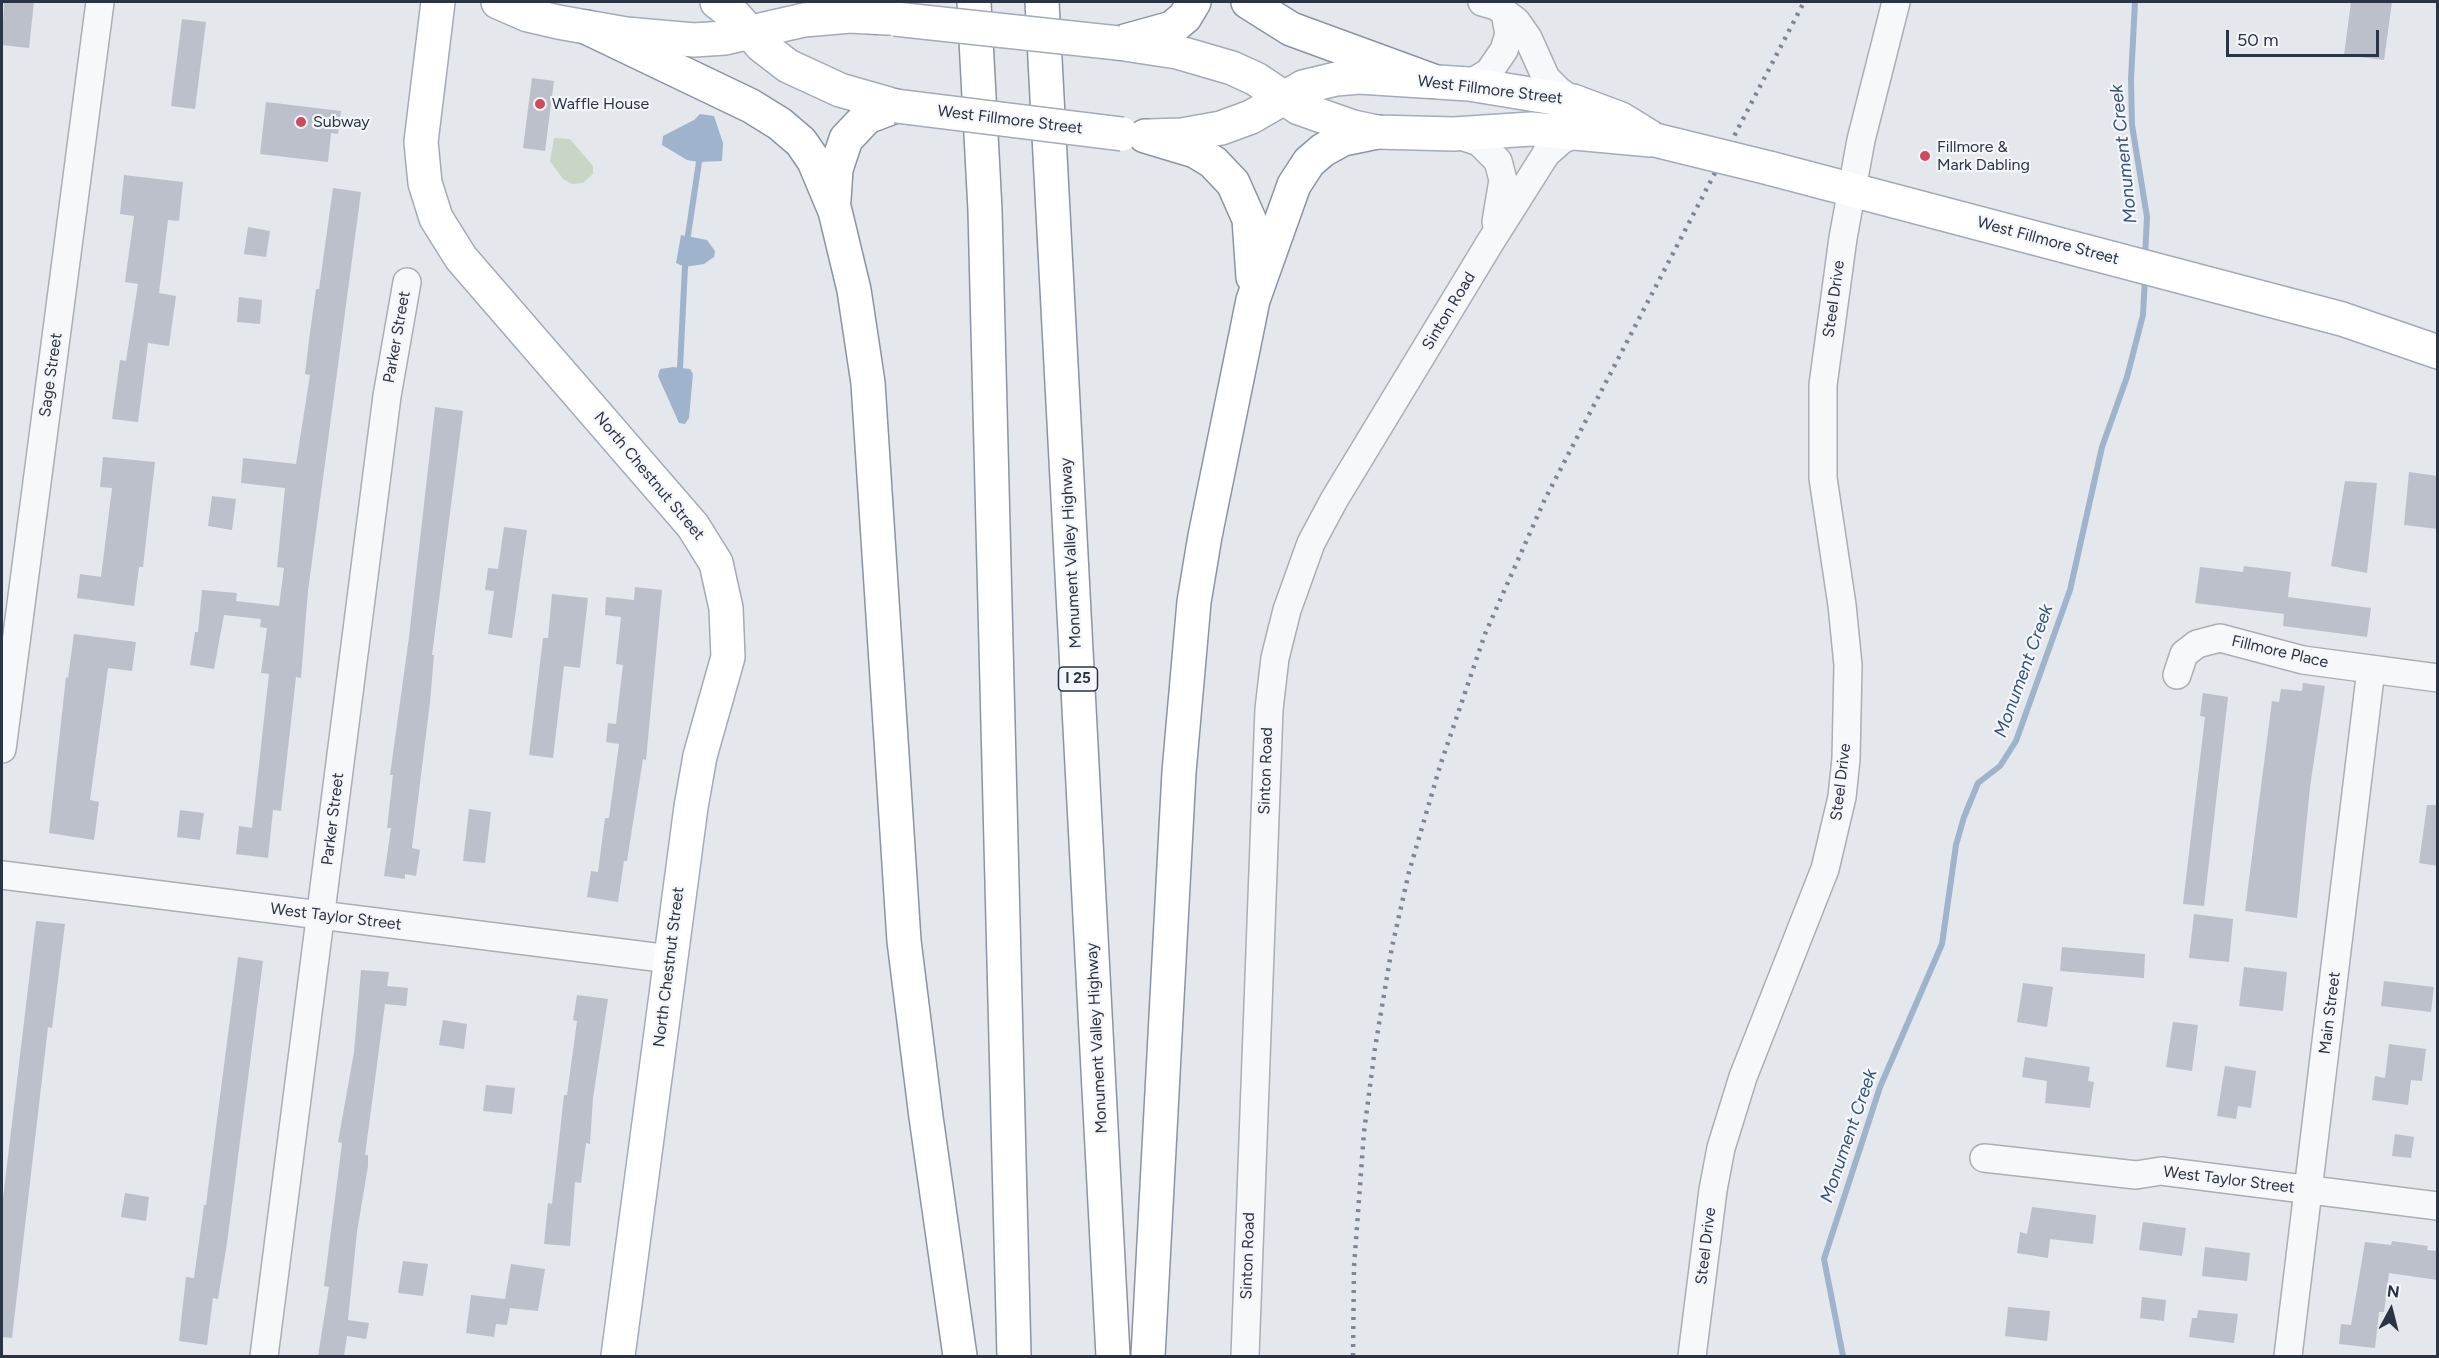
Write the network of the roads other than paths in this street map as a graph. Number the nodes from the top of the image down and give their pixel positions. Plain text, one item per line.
1 (100, 2) edge
2 (438, 2) edge
3 (498, 2) edge
4 (717, 2) edge
5 (974, 2) edge
6 (1042, 2) edge
7 (1194, 2) edge
8 (1248, 2) edge
9 (1896, 2) edge
10 (1493, 7) edge
11 (873, 12) edge
12 (586, 27) junction
13 (749, 32) junction
14 (1118, 43) junction
15 (1433, 81) junction
16 (1469, 84) junction
17 (1284, 98) junction
18 (1573, 101) junction
19 (896, 106) junction
20 (1377, 132) junction
21 (1454, 134) junction
22 (1578, 134) junction
23 (1133, 135) junction
24 (1655, 140) junction
25 (1852, 189) junction
26 (835, 211) junction
27 (1491, 241) junction
28 (406, 282) dead end
29 (1253, 300) junction
30 (2438, 352) edge
31 (2371, 669) junction
32 (2177, 675) dead end
33 (2438, 678) edge
34 (2, 749) edge
35 (2, 875) edge
36 (321, 915) junction
37 (670, 959) junction
38 (1984, 1158) dead end
39 (2309, 1189) junction
40 (2438, 1206) edge
41 (264, 1356) edge
42 (618, 1356) edge
43 (960, 1356) edge
44 (1014, 1356) edge
45 (1113, 1356) edge
46 (1149, 1356) edge
47 (1245, 1356) edge
48 (1692, 1356) edge
49 (2288, 1356) edge

1 - 34 street, Sage Street
2 - 37 main road, North Chestnut Street
3 - 12 main road, West Fillmore Street
4 - 13 main road, West Fillmore Street
5 - 44 main road
6 - 45 main road, Monument Valley Highway / I 25
7 - 14 main road
8 - 15 main road
9 - 25 street, Steel Drive
10 - 16 street
10 - 18 street
11 - 13 main road, West Fillmore Street
11 - 14 main road, West Fillmore Street, bridge
12 - 13 main road, West Fillmore Street
12 - 26 main road
13 - 19 main road, West Fillmore Street
14 - 17 main road, West Fillmore Street
15 - 16 main road, West Fillmore Street
15 - 17 main road, West Fillmore Street
16 - 18 main road, West Fillmore Street
17 - 20 main road, West Fillmore Street
17 - 23 main road, West Fillmore Street
18 - 24 main road, West Fillmore Street
19 - 23 main road, West Fillmore Street, bridge
19 - 26 main road
20 - 21 main road, West Fillmore Street
20 - 29 main road
21 - 22 main road, West Fillmore Street
21 - 27 street, Sinton Road
22 - 24 main road, West Fillmore Street
22 - 27 street, Sinton Road
23 - 29 main road
24 - 25 main road, West Fillmore Street, bridge
25 - 30 main road, West Fillmore Street
25 - 48 street, Steel Drive
26 - 43 main road
27 - 47 street, Sinton Road
28 - 36 street, Parker Street
29 - 46 main road
31 - 32 street, Fillmore Place
31 - 33 street, Fillmore Place
31 - 39 street, Main Street
35 - 36 street, West Taylor Street
36 - 37 street, West Taylor Street
36 - 41 street, Parker Street
37 - 42 main road, North Chestnut Street
38 - 39 street, West Taylor Street
39 - 40 street, West Taylor Street
39 - 49 street, Main Street

